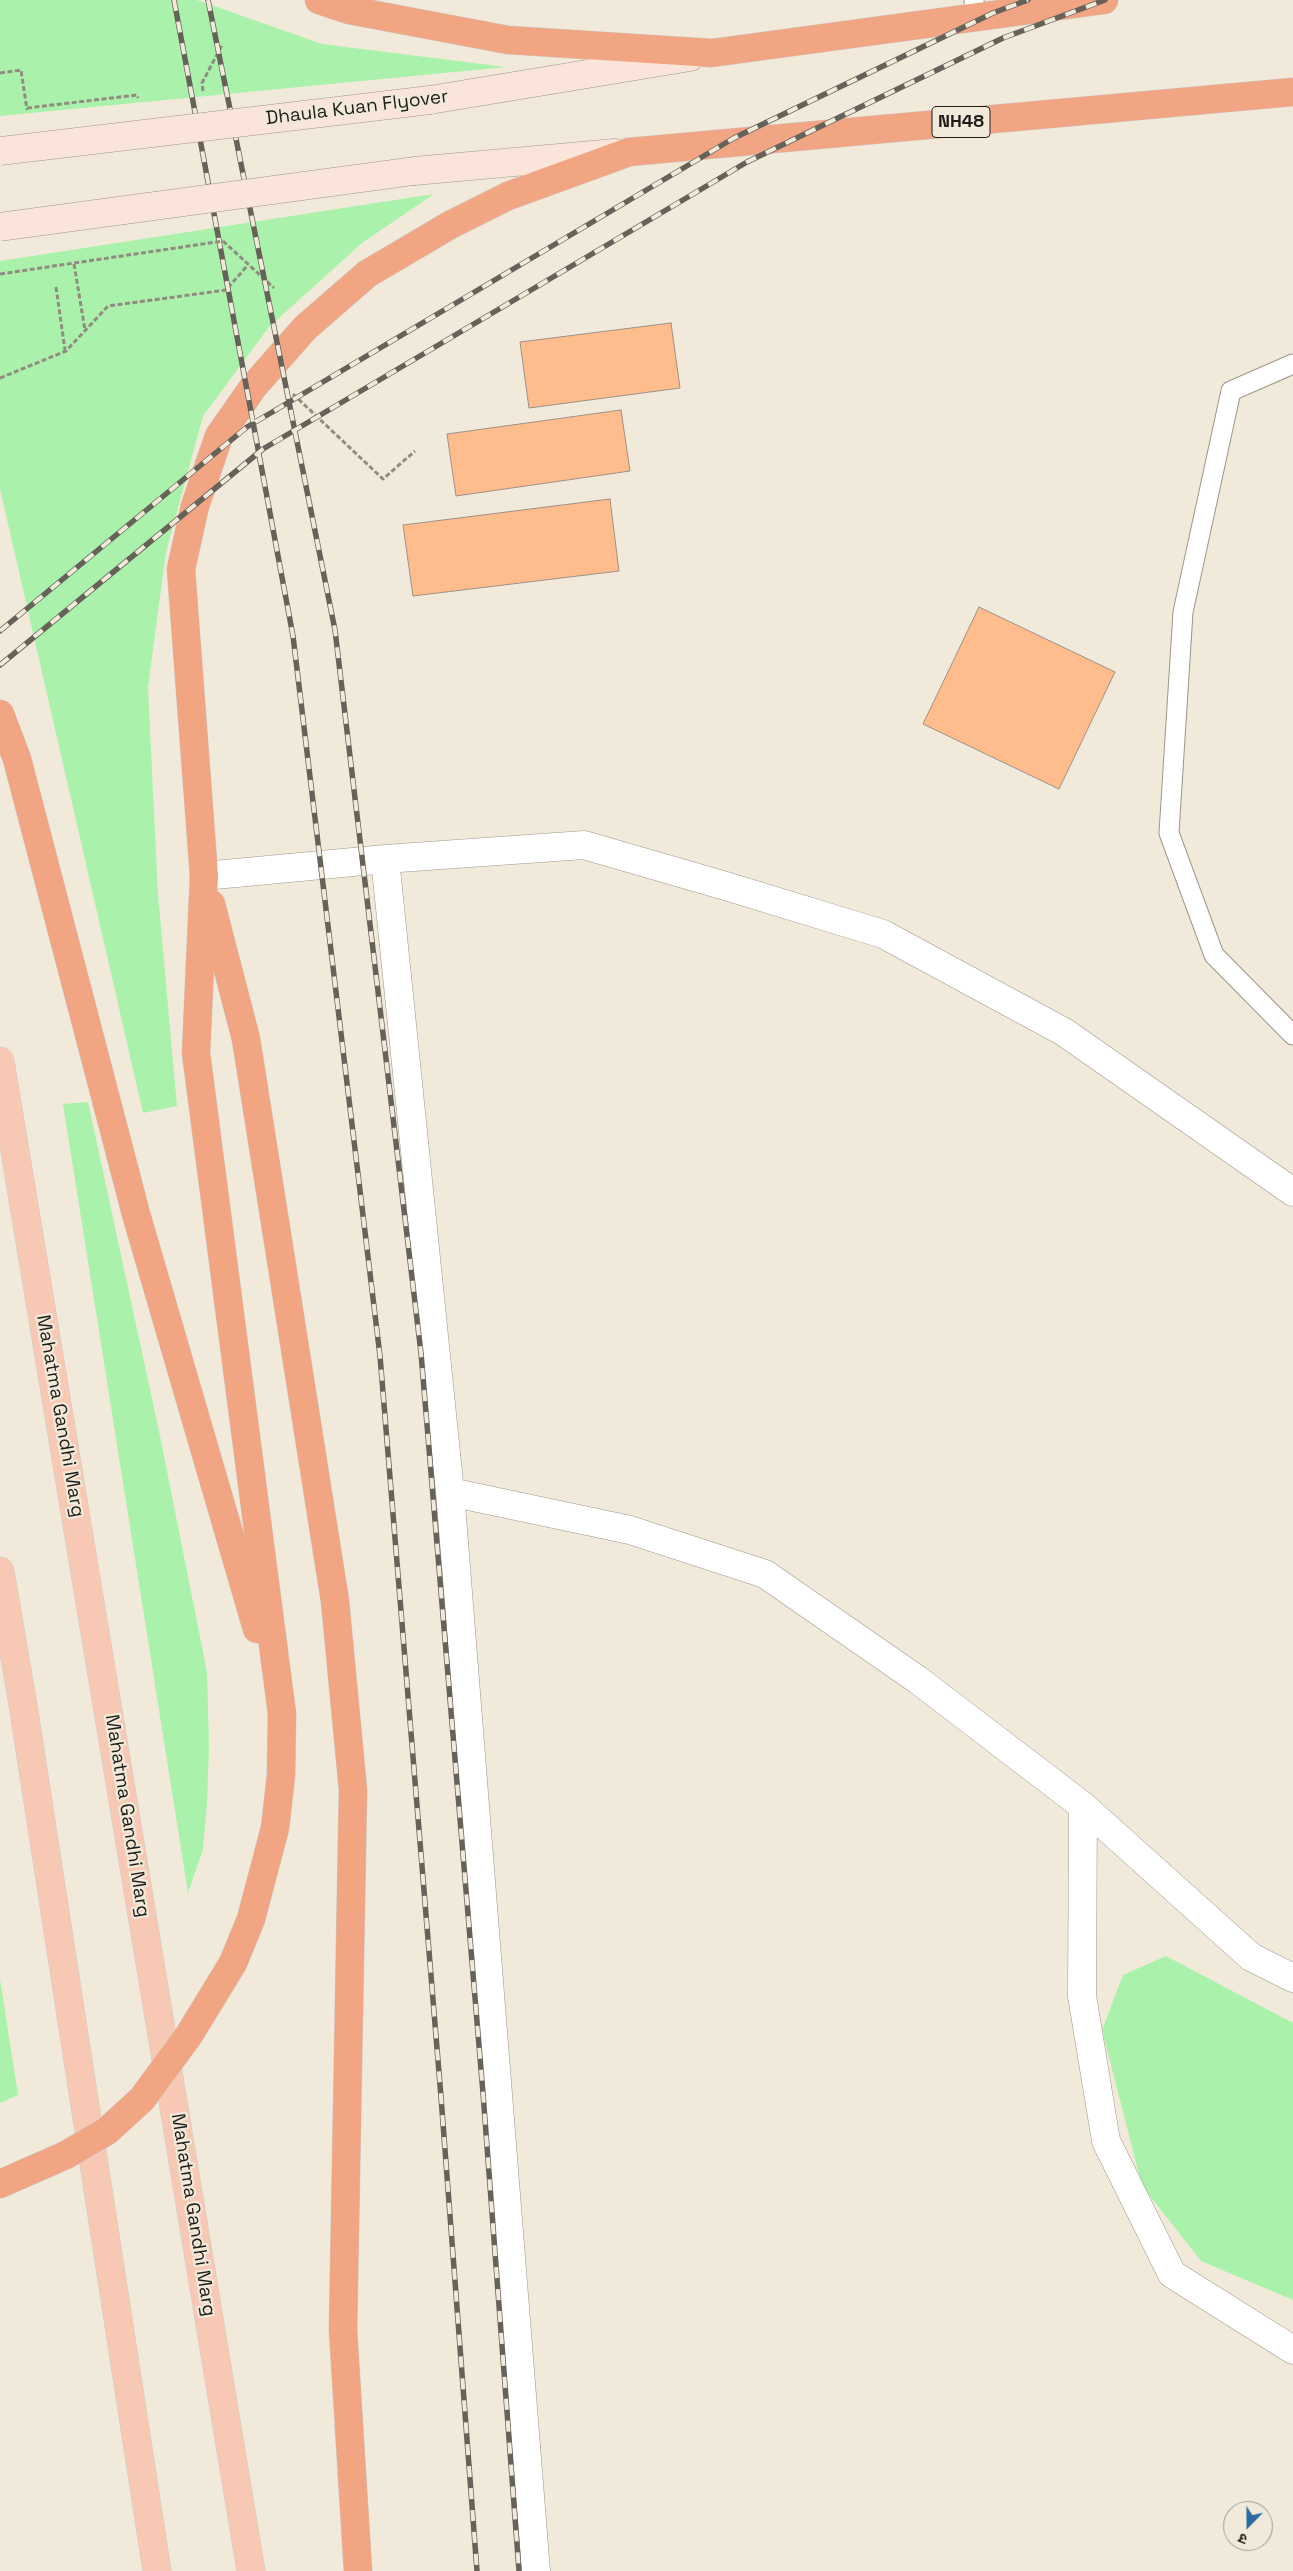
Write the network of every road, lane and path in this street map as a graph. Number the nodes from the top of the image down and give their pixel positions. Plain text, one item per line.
1 (319, 0) edge
2 (1104, 0) edge
3 (974, 9) edge
4 (222, 45) dead end
5 (712, 53) junction
6 (0, 73) edge
7 (202, 83) dead end
8 (1293, 92) edge
9 (137, 95) dead end
10 (27, 108) junction
11 (28, 115) dead end
12 (0, 151) edge
13 (629, 152) junction
14 (0, 227) edge
15 (74, 264) junction
16 (248, 265) junction
17 (0, 274) edge
18 (56, 287) dead end
19 (274, 288) dead end
20 (85, 330) junction
21 (66, 351) junction
22 (1293, 364) edge
23 (268, 370) junction
24 (0, 378) edge
25 (415, 451) dead end
26 (0, 714) edge
27 (385, 859) junction
28 (204, 876) junction
29 (1293, 1035) edge
30 (0, 1061) edge
31 (1293, 1192) edge
32 (450, 1492) junction
33 (0, 1571) edge
34 (282, 1714) junction
35 (1083, 1806) junction
36 (1293, 1978) edge
37 (12, 2175) edge
38 (0, 2184) edge
39 (1293, 2350) edge
40 (157, 2571) edge
41 (251, 2571) edge
42 (358, 2571) edge
43 (536, 2571) edge

1 - 5 highway
2 - 3 highway
3 - 5 highway
4 - 7 path
5 - 12 main road, Dhaula Kuan Flyover, bridge
6 - 10 path
8 - 13 highway, NH48
9 - 10 path
10 - 11 path
13 - 14 main road, bridge
13 - 23 highway
15 - 16 path, bridge
15 - 17 path, bridge
15 - 20 path
16 - 19 path
16 - 20 path
18 - 21 path
20 - 21 path
21 - 24 path
22 - 29 lane
23 - 25 path
23 - 28 highway
26 - 34 highway
27 - 28 street
27 - 31 street
27 - 32 street
28 - 34 highway
28 - 42 highway
30 - 41 main road, Mahatma Gandhi Marg
32 - 35 street
32 - 43 street
33 - 40 main road
34 - 37 highway, bridge
35 - 36 street
35 - 39 street
37 - 38 highway

